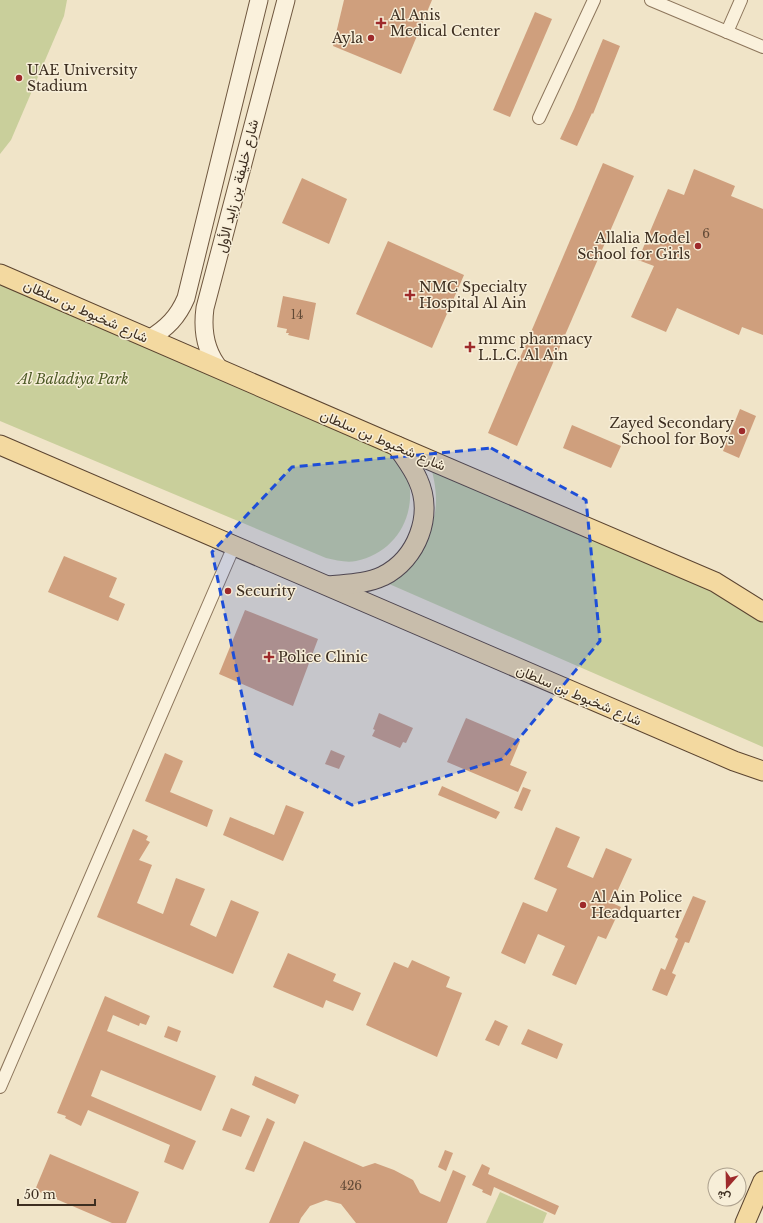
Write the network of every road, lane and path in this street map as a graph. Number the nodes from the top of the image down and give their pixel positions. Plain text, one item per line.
1 (259, 0) edge
2 (594, 0) edge
3 (651, 0) edge
4 (741, 0) edge
5 (284, 2) edge
6 (727, 32) junction
7 (763, 47) edge
8 (539, 118) dead end
9 (218, 168) junction
10 (222, 248) junction
11 (0, 274) edge
12 (149, 339) junction
13 (220, 369) junction
14 (0, 446) edge
15 (397, 446) junction
16 (234, 546) junction
17 (715, 582) junction
18 (327, 586) junction
19 (763, 599) edge
20 (763, 612) edge
21 (734, 761) junction
22 (763, 771) edge
23 (763, 777) edge
24 (0, 1087) edge
25 (763, 1181) edge
26 (745, 1223) edge

1 - 9 main road, شارع خليفة بن زايد الأول
2 - 8 street
3 - 6 street
4 - 6 street
5 - 10 main road, شارع خليفة بن زايد الأول
6 - 7 street
9 - 10 main road
9 - 12 main road, شارع خليفة بن زايد الأول
10 - 13 main road, شارع خليفة بن زايد الأول
11 - 12 main road, شارع شخبوط بن سلطان
12 - 13 main road, شارع شخبوط بن سلطان
13 - 15 main road, شارع شخبوط بن سلطان
14 - 16 main road, شارع شخبوط بن سلطان
15 - 17 main road, شارع شخبوط بن سلطان
15 - 18 main road
16 - 18 main road, شارع شخبوط بن سلطان
16 - 24 street
17 - 19 main road
17 - 20 main road, شارع شخبوط بن سلطان
18 - 21 main road, شارع شخبوط بن سلطان
21 - 22 main road, شارع شخبوط بن سلطان
21 - 23 main road
25 - 26 main road

